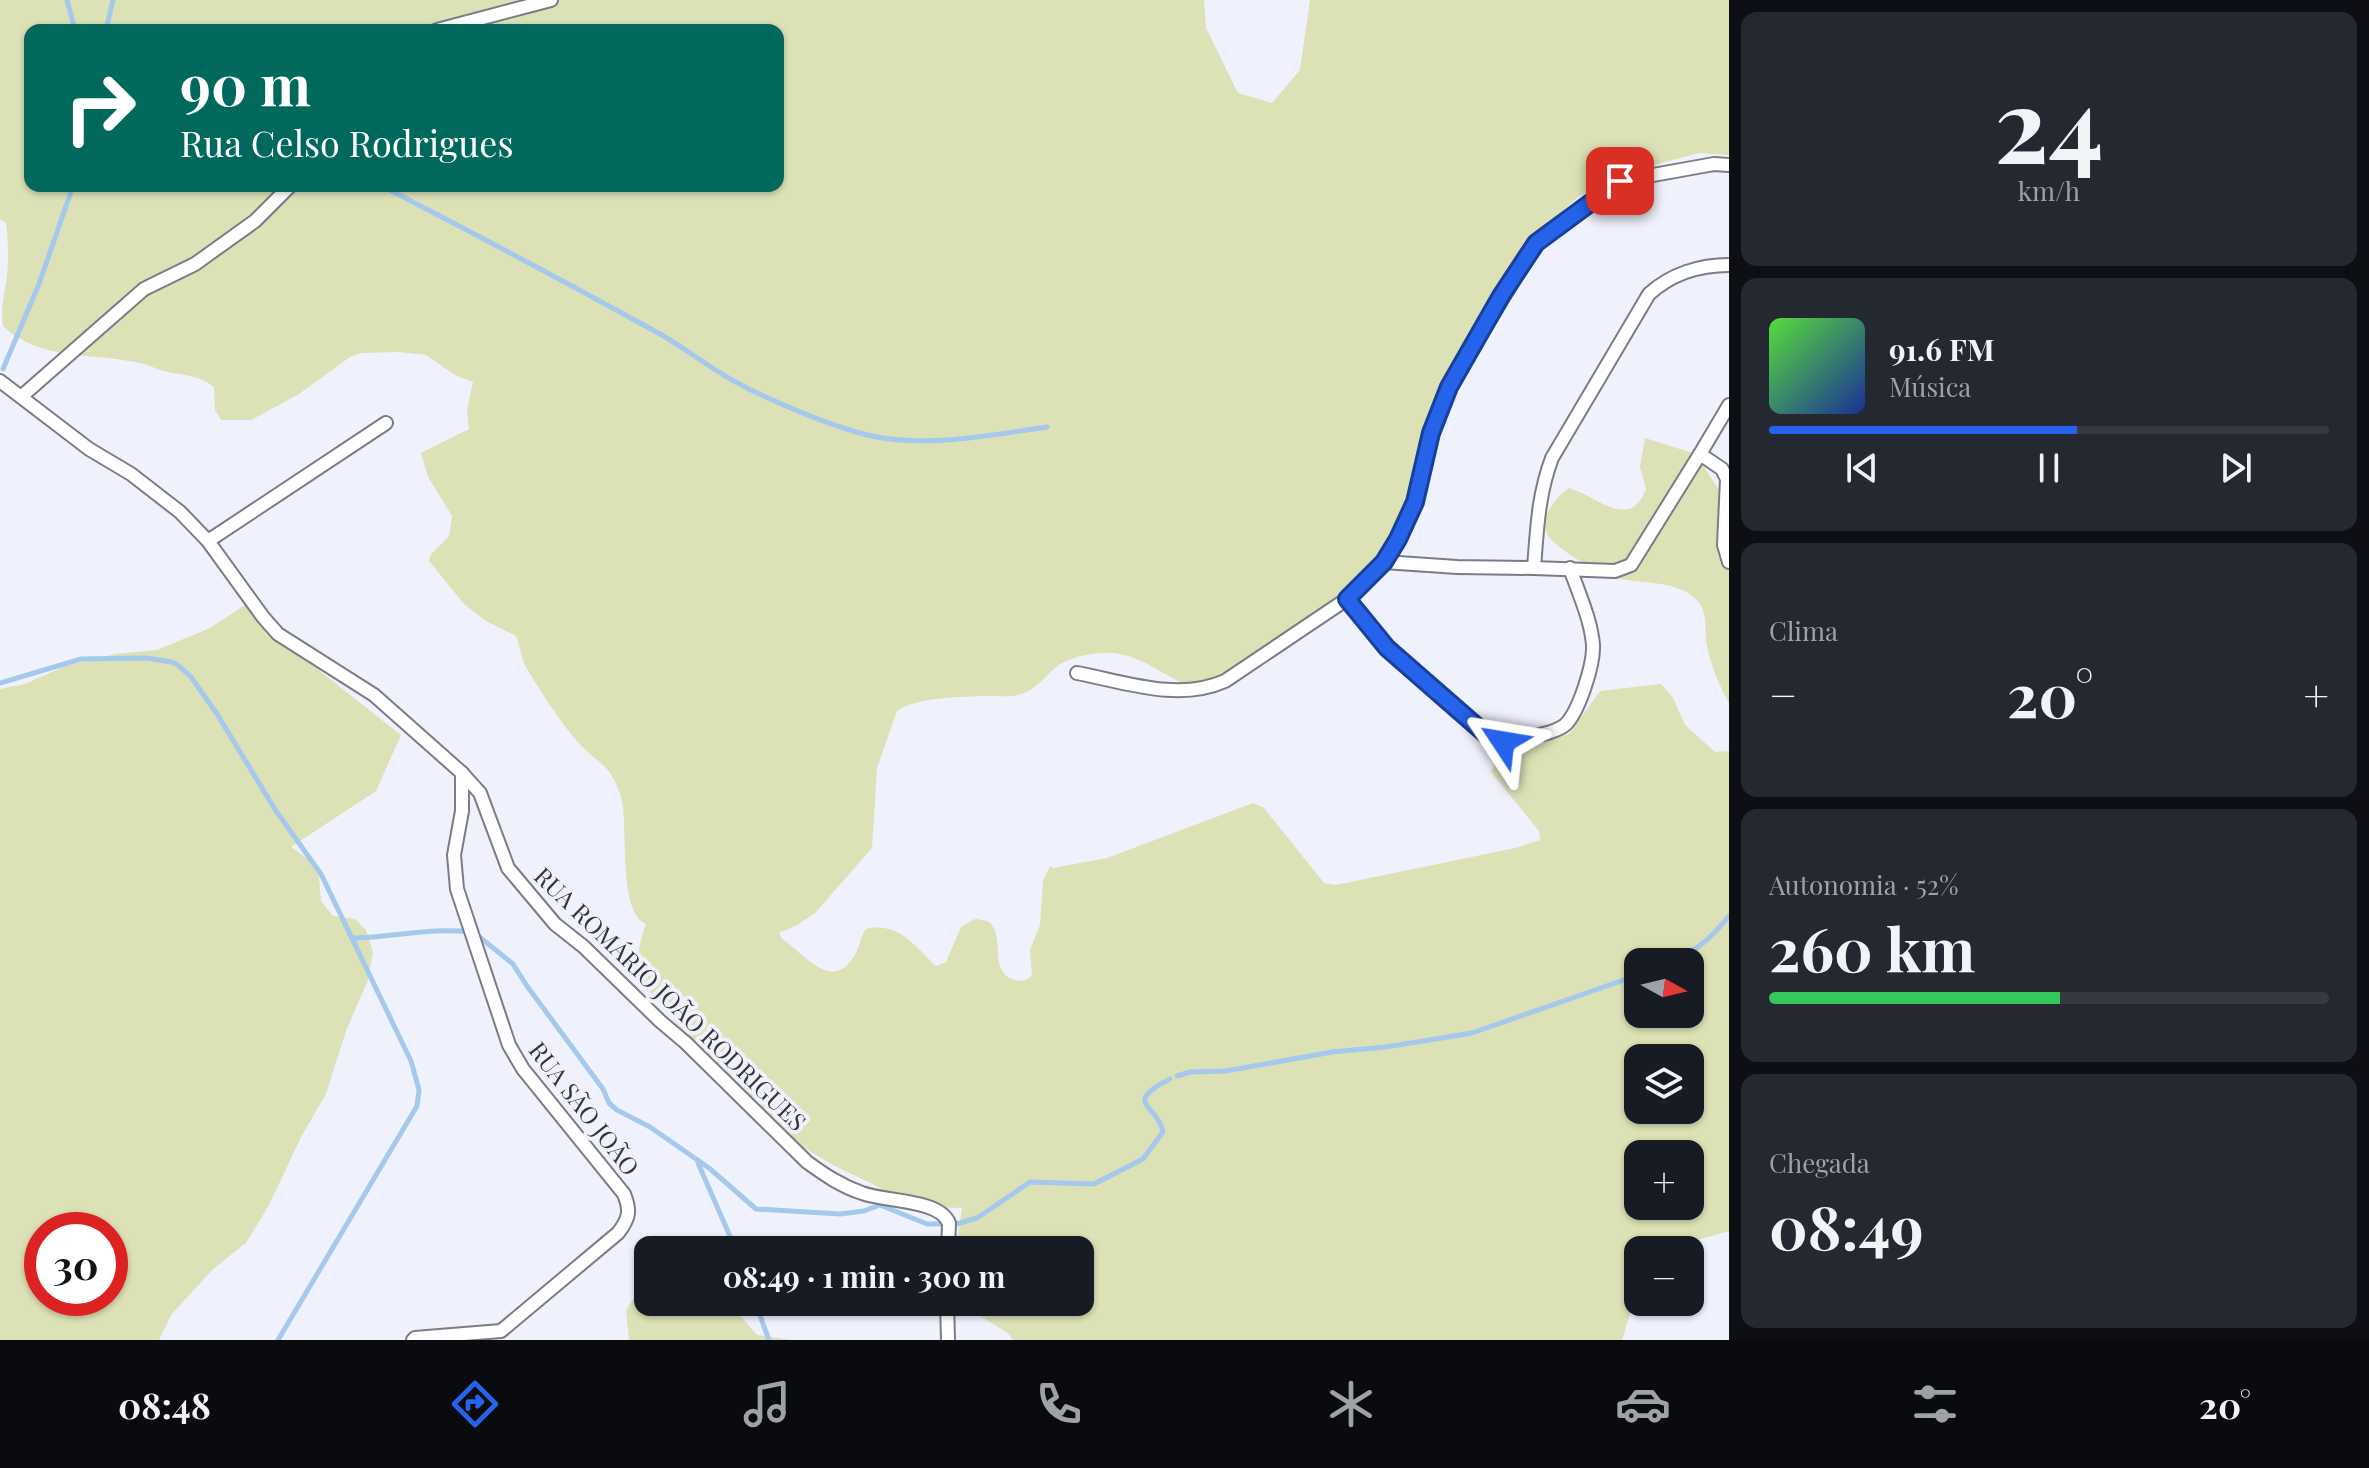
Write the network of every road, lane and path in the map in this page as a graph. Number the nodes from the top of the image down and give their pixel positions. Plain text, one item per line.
1 (551, 0) edge
2 (460, 24) edge
3 (1729, 165) edge
4 (284, 192) edge
5 (1729, 265) edge
6 (0, 381) edge
7 (22, 396) junction
8 (1729, 405) edge
9 (386, 423) dead end
10 (1700, 454) junction
11 (208, 541) junction
12 (1384, 562) junction
13 (1729, 562) edge
14 (1534, 568) junction
15 (1570, 568) junction
16 (1347, 599) junction
17 (1077, 673) dead end
18 (462, 773) junction
19 (949, 1236) edge
20 (947, 1316) edge
21 (413, 1340) edge
22 (948, 1340) edge

1 - 2 street
3 - 12 street
4 - 7 street
5 - 14 street
6 - 7 street, RUA ROMÁRIO JOÃO RODRIGUES
7 - 11 street, RUA ROMÁRIO JOÃO RODRIGUES
8 - 10 street
9 - 11 street
10 - 13 street
10 - 15 street
11 - 18 street, RUA ROMÁRIO JOÃO RODRIGUES
12 - 14 street
12 - 16 street
14 - 15 street
15 - 16 street
16 - 17 street
18 - 19 street, RUA ROMÁRIO JOÃO RODRIGUES
18 - 21 street, RUA SÃO JOÃO
20 - 22 street

